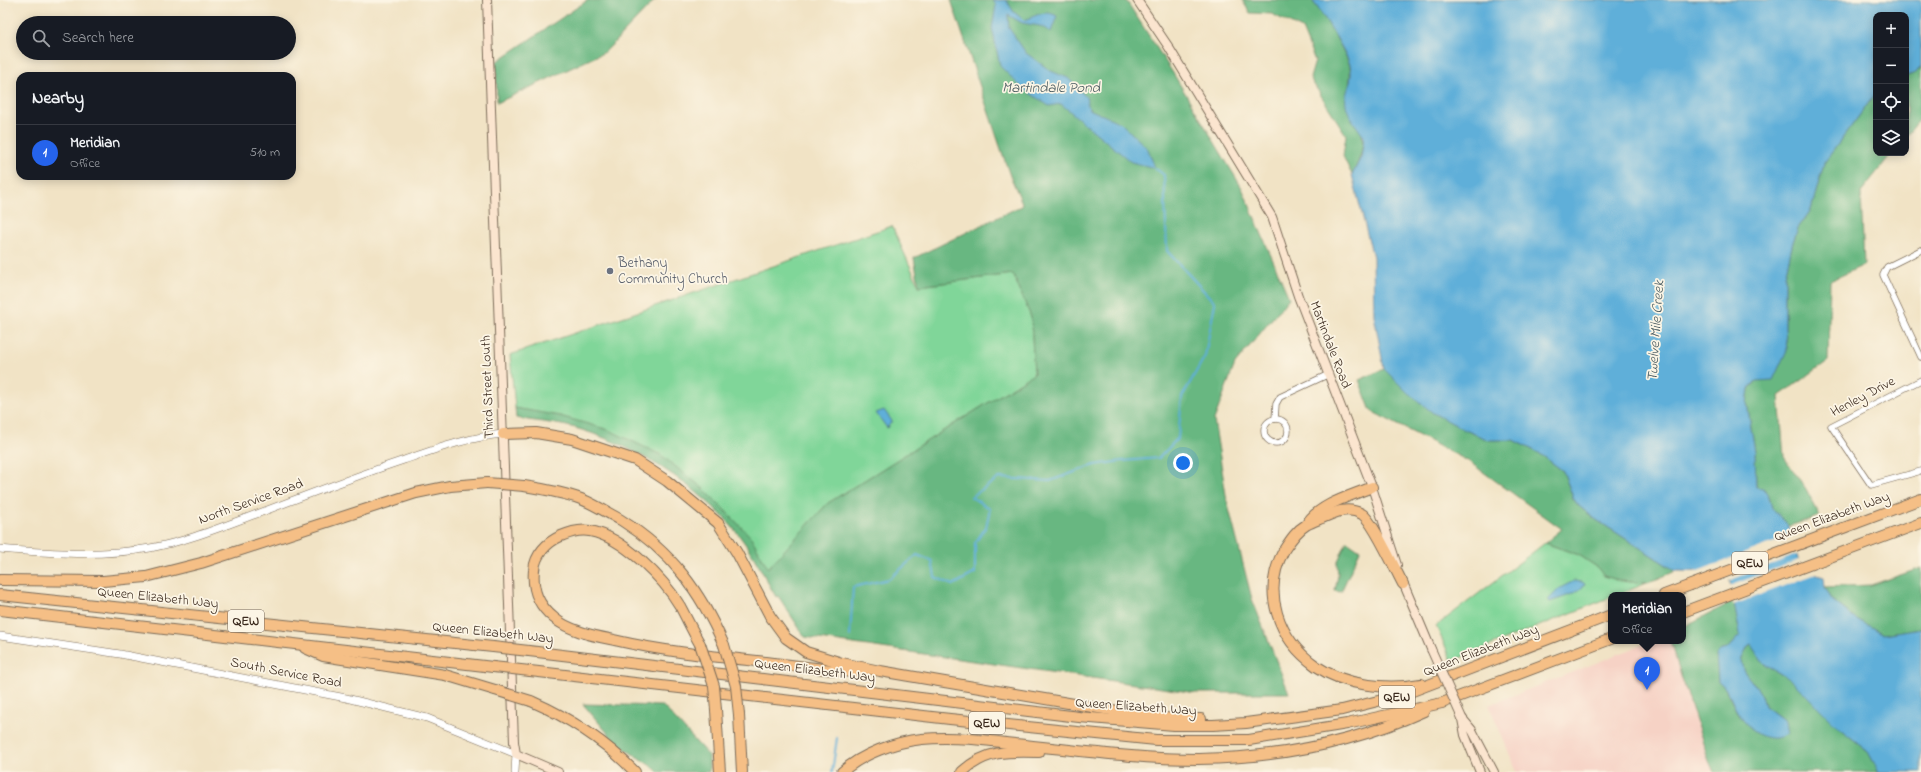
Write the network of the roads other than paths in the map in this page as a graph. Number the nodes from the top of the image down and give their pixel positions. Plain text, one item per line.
1 (487, 0) edge
2 (1137, 0) edge
3 (1921, 250) edge
4 (1921, 357) edge
5 (1327, 375) junction
6 (1921, 380) edge
7 (1275, 419) junction
8 (503, 434) junction
9 (1921, 471) edge
10 (1372, 487) junction
11 (1921, 499) edge
12 (1921, 523) edge
13 (1306, 525) junction
14 (1921, 530) edge
15 (0, 549) edge
16 (1845, 552) junction
17 (0, 580) edge
18 (1403, 584) junction
19 (1672, 592) edge
20 (0, 594) edge
21 (0, 610) edge
22 (1686, 611) edge
23 (1608, 616) edge
24 (0, 636) edge
25 (1608, 640) edge
26 (296, 644) junction
27 (1450, 678) junction
28 (931, 679) junction
29 (1442, 703) junction
30 (1462, 718) junction
31 (1246, 722) junction
32 (516, 754) junction
33 (1113, 754) junction
34 (515, 772) edge
35 (558, 772) edge
36 (635, 772) edge
37 (720, 772) edge
38 (742, 772) edge
39 (842, 772) edge
40 (962, 772) edge
41 (1480, 772) edge
42 (1494, 772) edge

1 - 8 main road, Third Street Louth
2 - 5 main road, Martindale Road
3 - 4 street
5 - 7 street
5 - 10 main road, Martindale Road
6 - 9 street, Henley Drive
7 - 7 street
8 - 15 street, North Service Road
8 - 28 highway
8 - 32 main road, Third Street Louth
10 - 13 highway
10 - 18 main road, Martindale Road
11 - 19 highway, Queen Elizabeth Way / QEW
12 - 16 highway, QEW
13 - 18 highway
13 - 27 highway
14 - 16 highway
16 - 22 highway, QEW
17 - 38 highway, bridge
18 - 30 main road, Martindale Road, bridge
20 - 31 highway, Queen Elizabeth Way / QEW, bridge
21 - 26 highway, Queen Elizabeth Way / QEW
23 - 27 highway, Queen Elizabeth Way / QEW
24 - 32 street, South Service Road
25 - 29 highway, Queen Elizabeth Way / QEW
26 - 29 highway, Queen Elizabeth Way / QEW, bridge
26 - 36 highway, bridge
27 - 31 highway, Queen Elizabeth Way / QEW
28 - 31 highway
28 - 37 highway, bridge
29 - 33 highway
30 - 41 main road, Martindale Road
30 - 42 main road, Martindale Road
32 - 34 street, Third Street Louth
32 - 35 main road, South Service Road
33 - 39 highway
33 - 40 highway

